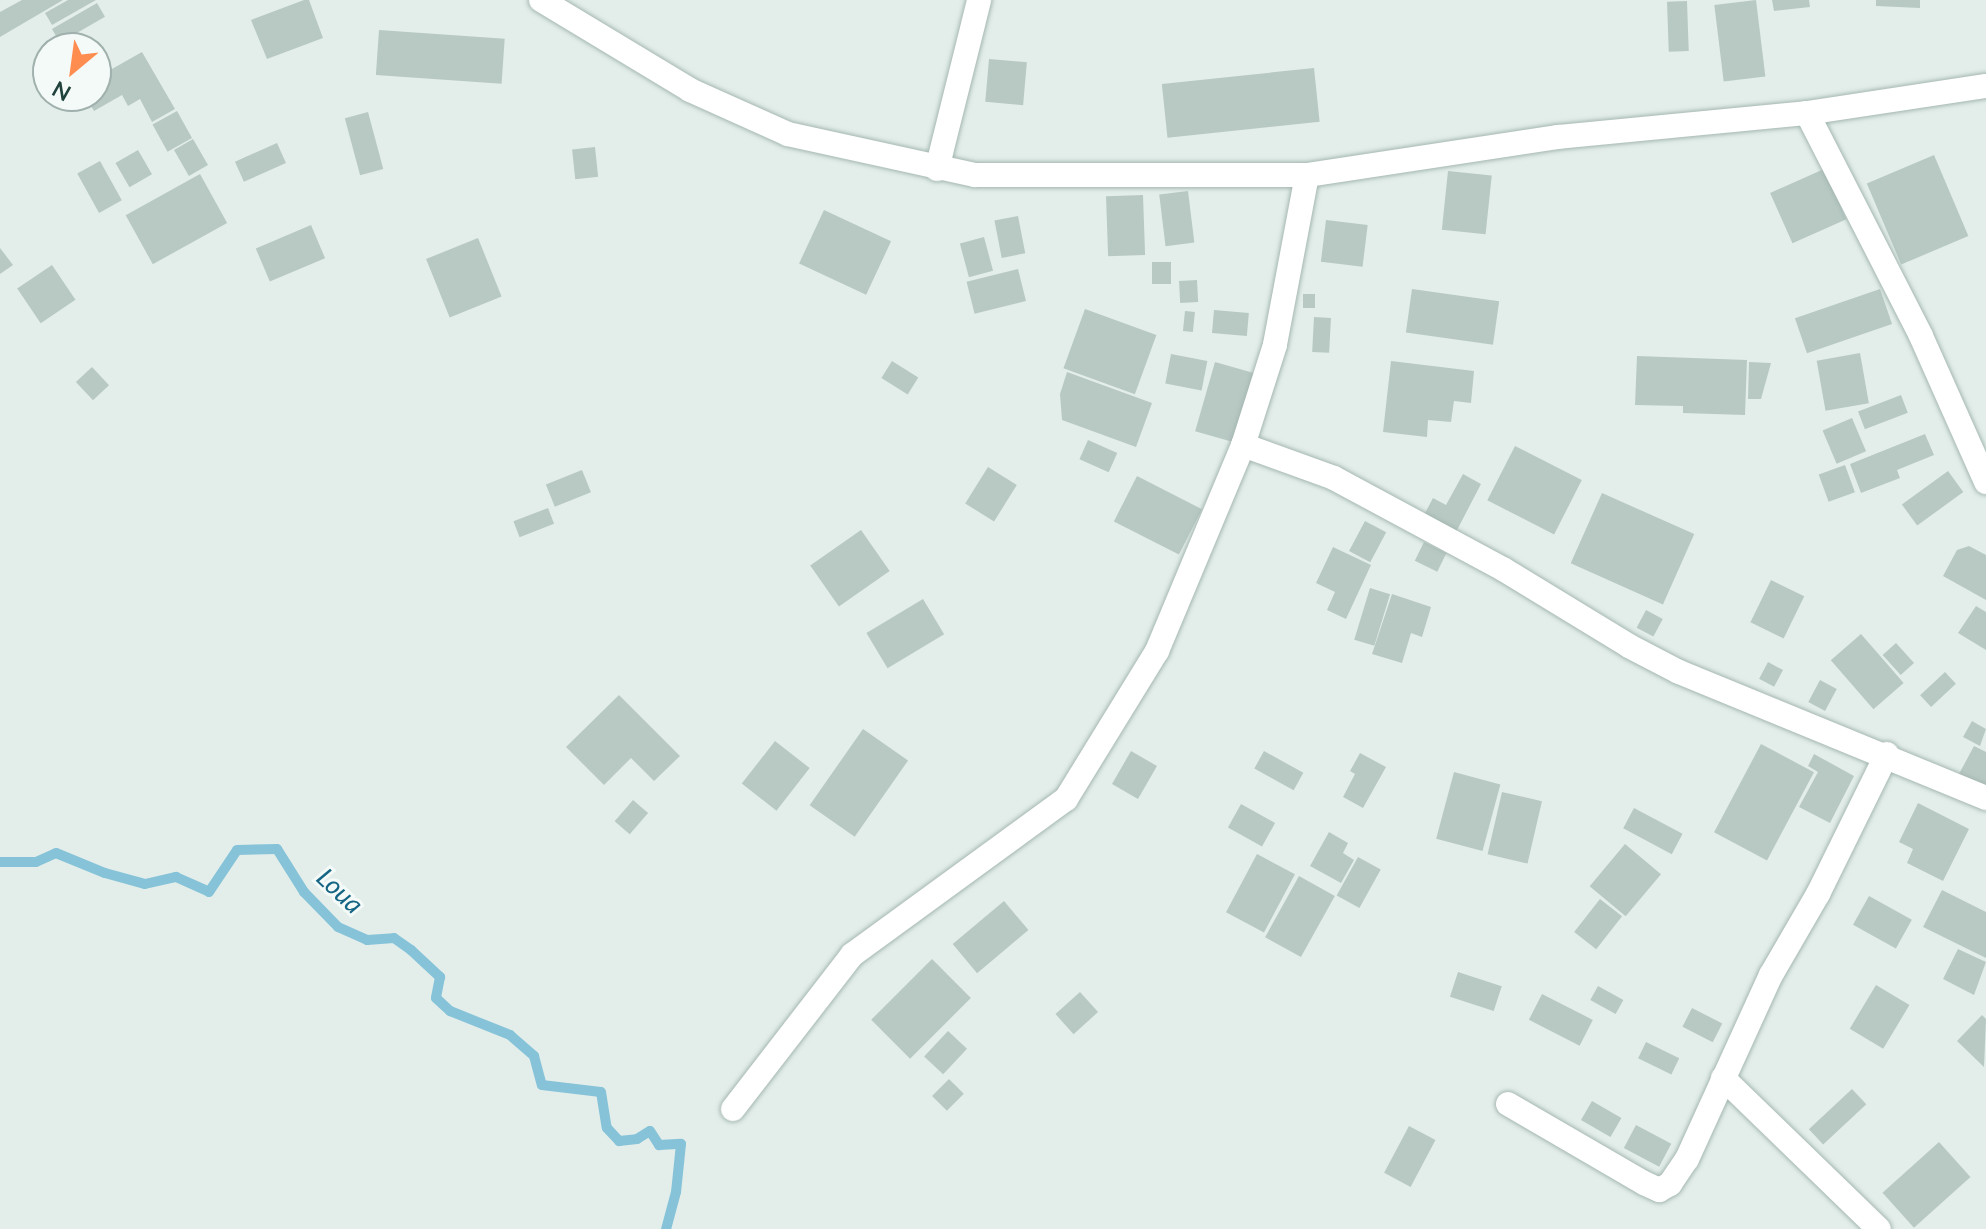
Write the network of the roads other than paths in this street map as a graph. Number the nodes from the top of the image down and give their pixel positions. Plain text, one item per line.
1 (541, 0) edge
2 (979, 0) edge
3 (1986, 86) edge
4 (1807, 113) junction
5 (937, 169) junction
6 (1307, 175) junction
7 (1243, 445) junction
8 (1986, 482) edge
9 (1887, 754) junction
10 (1986, 798) edge
11 (1723, 1078) junction
12 (1508, 1104) dead end
13 (733, 1109) dead end
14 (1879, 1229) edge

1 - 5 street
2 - 5 street
3 - 4 street
4 - 6 street
4 - 8 street
5 - 6 street
6 - 7 street
7 - 9 street
7 - 13 street
9 - 10 street
9 - 11 street
11 - 12 street
11 - 14 street

